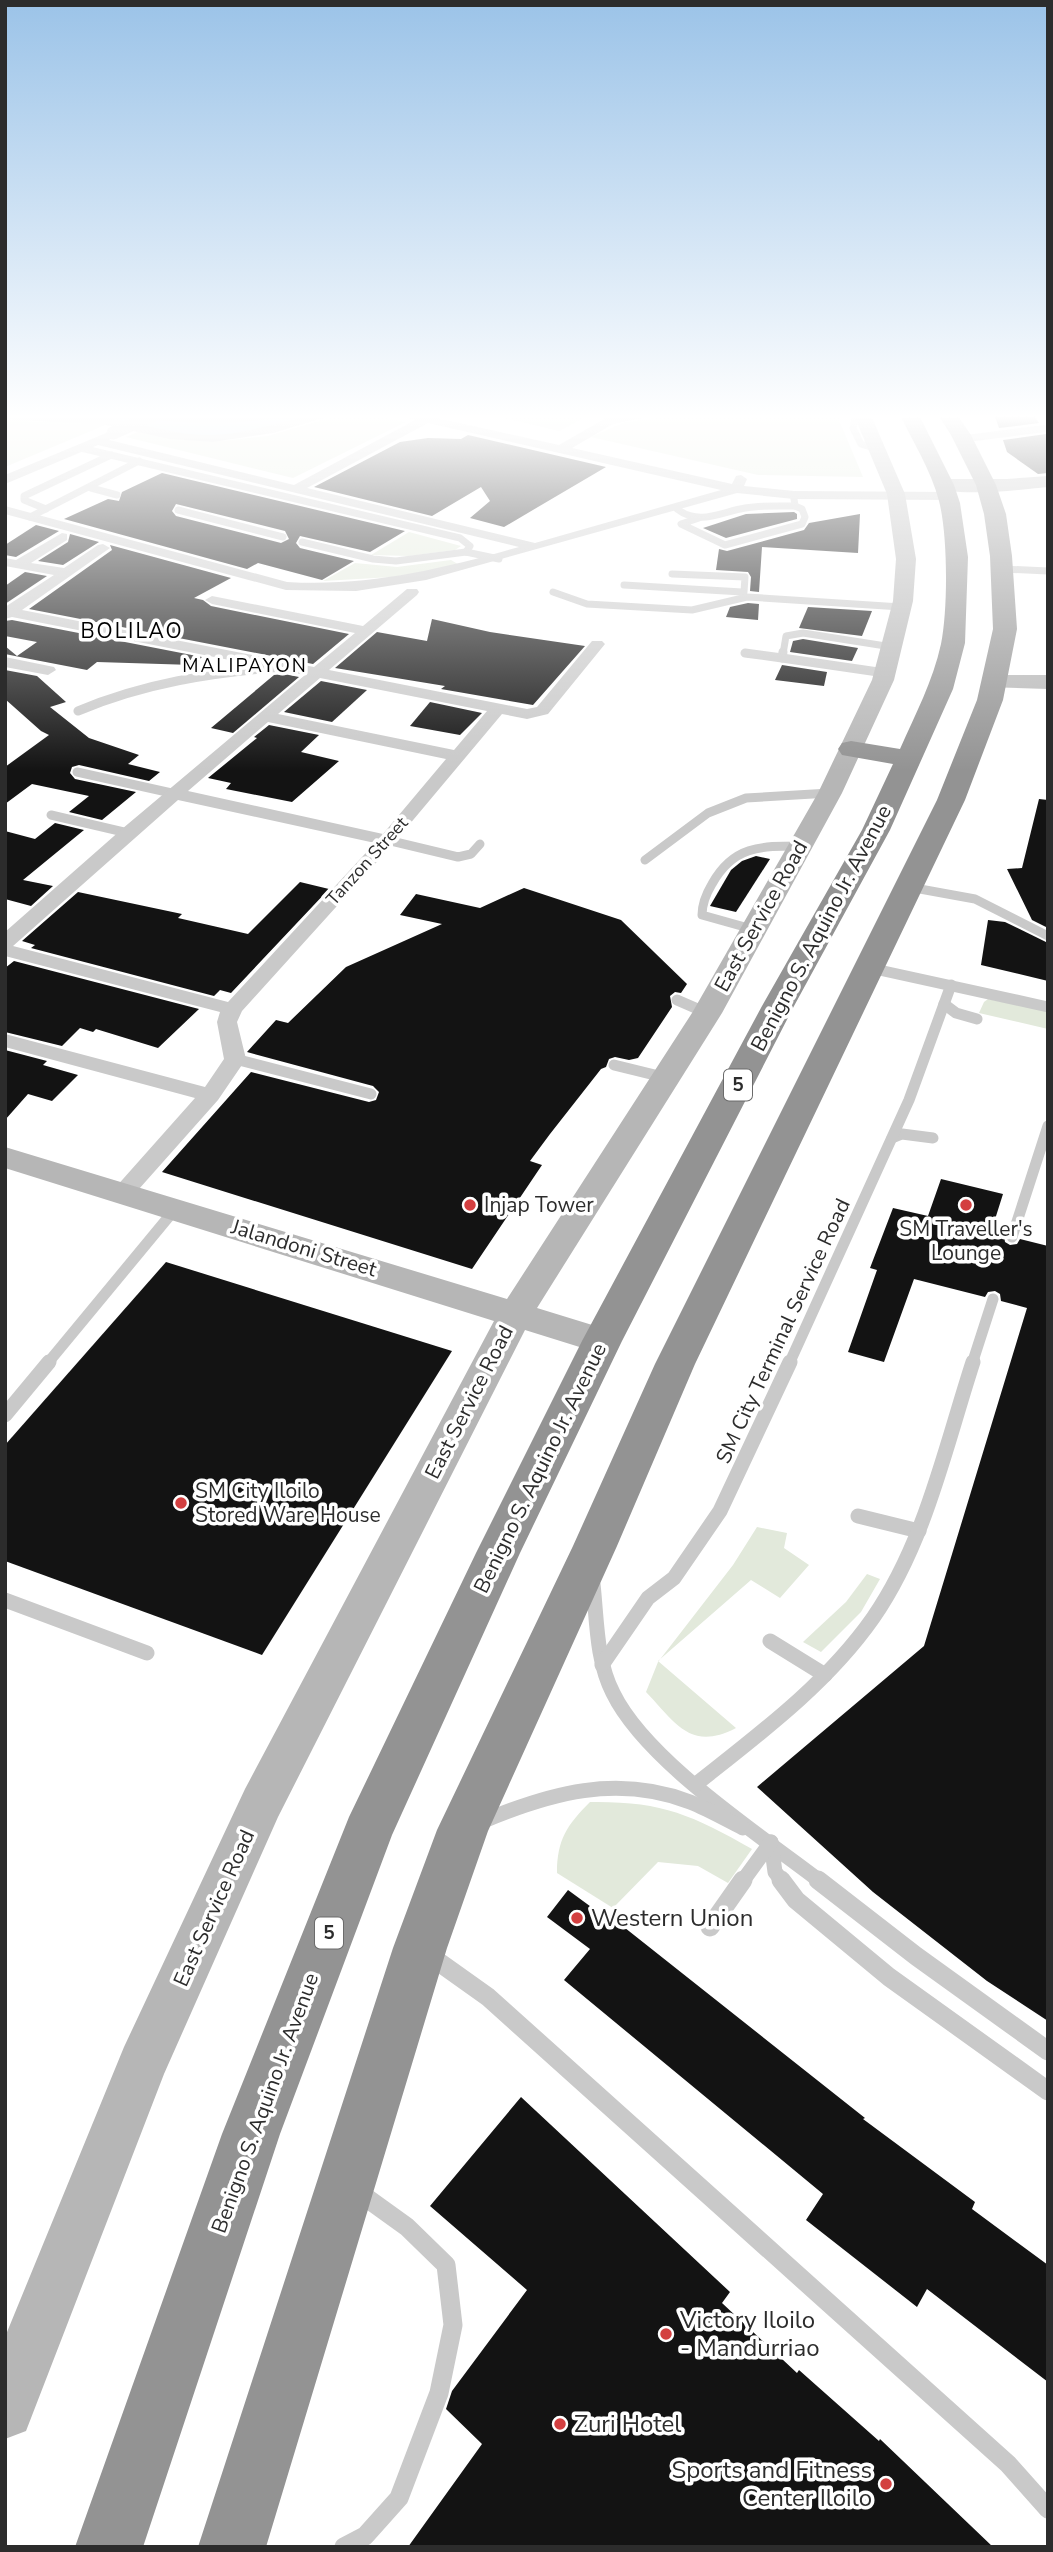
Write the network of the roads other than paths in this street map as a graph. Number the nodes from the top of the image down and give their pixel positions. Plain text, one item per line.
1 (87, 532) edge
2 (265, 532) edge
3 (435, 532) edge
4 (476, 532) edge
5 (591, 532) edge
6 (698, 532) edge
7 (772, 532) edge
8 (901, 532) edge
9 (953, 532) edge
10 (995, 532) edge
11 (62, 537) dead end
12 (284, 537) dead end
13 (302, 542) dead end
14 (536, 547) junction
15 (103, 548) dead end
16 (466, 552) junction
17 (499, 559) junction
18 (12, 563) edge
19 (1002, 569) junction
20 (1048, 571) edge
21 (65, 573) junction
22 (672, 574) dead end
23 (624, 585) dead end
24 (412, 592) dead end
25 (553, 592) dead end
26 (744, 592) junction
27 (212, 600) dead end
28 (902, 604) junction
29 (956, 604) junction
30 (1005, 609) junction
31 (7, 612) edge
32 (367, 631) junction
33 (597, 644) dead end
34 (745, 653) dead end
35 (782, 658) junction
36 (889, 660) junction
37 (5, 662) edge
38 (282, 667) junction
39 (48, 670) dead end
40 (316, 674) junction
41 (994, 682) junction
42 (1048, 682) edge
43 (498, 708) junction
44 (78, 711) dead end
45 (267, 717) junction
46 (851, 749) junction
47 (458, 756) junction
48 (908, 758) junction
49 (77, 772) dead end
50 (830, 793) junction
51 (176, 794) junction
52 (51, 815) dead end
53 (128, 833) junction
54 (387, 840) junction
55 (480, 844) dead end
56 (800, 846) junction
57 (645, 860) dead end
58 (908, 887) junction
59 (752, 929) junction
60 (1048, 936) edge
61 (5, 943) edge
62 (5, 950) edge
63 (870, 968) junction
64 (951, 985) junction
65 (677, 1000) dead end
66 (944, 1004) junction
67 (1048, 1007) edge
68 (232, 1009) junction
69 (708, 1013) junction
70 (977, 1019) dead end
71 (5, 1040) edge
72 (235, 1059) junction
73 (614, 1065) dead end
74 (667, 1078) junction
75 (371, 1094) dead end
76 (210, 1095) junction
77 (1048, 1125) edge
78 (892, 1138) junction
79 (933, 1138) dead end
80 (5, 1157) edge
81 (123, 1193) junction
82 (176, 1208) junction
83 (1012, 1237) dead end
84 (993, 1299) dead end
85 (516, 1313) junction
86 (601, 1340) junction
87 (5, 1415) edge
88 (858, 1516) dead end
89 (919, 1531) junction
90 (595, 1546) junction
91 (5, 1600) edge
92 (769, 1641) dead end
93 (147, 1653) dead end
94 (602, 1665) junction
95 (825, 1675) junction
96 (695, 1785) junction
97 (463, 1830) junction
98 (771, 1842) junction
99 (710, 1927) dead end
100 (420, 1948) junction
101 (1048, 2051) edge
102 (1048, 2091) edge
103 (346, 2183) junction
104 (5, 2410) edge
105 (1048, 2509) edge
106 (109, 2547) edge
107 (232, 2547) edge
108 (344, 2547) edge

1 - 17 street
2 - 12 lane
3 - 16 lane
4 - 14 street
5 - 14 street
6 - 7 lane
8 - 28 street, East Service Road
9 - 29 highway, Benigno S. Aquino Jr. Avenue / 5
10 - 19 highway
11 - 18 street
13 - 16 lane
14 - 17 street
15 - 21 street
16 - 17 lane
18 - 21 street
19 - 20 lane
19 - 30 highway
21 - 31 street
22 - 26 lane
23 - 26 lane
24 - 32 street
25 - 28 lane
26 - 28 lane
27 - 32 street
28 - 36 street, East Service Road
29 - 30 highway
29 - 48 highway, Benigno S. Aquino Jr. Avenue / 5
30 - 41 highway
31 - 38 street
32 - 40 street
33 - 43 street
34 - 35 lane
35 - 36 lane
35 - 36 lane
36 - 46 street, East Service Road
37 - 39 street
38 - 40 street
38 - 44 lane
40 - 43 street
40 - 45 street
41 - 42 street
41 - 58 highway
43 - 47 street, Tanzon Street
45 - 47 street
45 - 51 street
46 - 48 highway
46 - 50 street, East Service Road
47 - 54 street, Tanzon Street
48 - 86 highway, Benigno S. Aquino Jr. Avenue / 5
49 - 51 lane
50 - 56 street, East Service Road
50 - 57 lane
51 - 53 street
51 - 54 street
52 - 53 lane
53 - 61 street
54 - 55 lane
54 - 68 street, Tanzon Street
56 - 59 street, East Service Road
56 - 59 lane
58 - 60 lane
58 - 63 highway
59 - 69 street, East Service Road
62 - 68 street
63 - 64 lane
63 - 90 highway
64 - 66 lane, SM City Terminal Service Road
64 - 67 lane
65 - 69 lane
66 - 70 lane
66 - 78 lane, SM City Terminal Service Road
68 - 72 street
69 - 74 street, East Service Road
71 - 76 street
72 - 75 lane
72 - 76 street
73 - 74 lane
74 - 85 street, East Service Road
76 - 81 street
77 - 83 lane
78 - 79 lane
78 - 94 lane, SM City Terminal Service Road
80 - 81 street, Jalandoni Street
81 - 82 street, Jalandoni Street
82 - 85 street, Jalandoni Street
82 - 87 lane
84 - 89 lane
85 - 86 street, Jalandoni Street
85 - 104 street, East Service Road
86 - 106 highway, Benigno S. Aquino Jr. Avenue / 5
88 - 89 lane
89 - 95 lane
90 - 94 lane
90 - 97 highway
91 - 93 lane
92 - 95 lane
94 - 96 lane
95 - 96 lane
96 - 98 lane
97 - 98 lane
97 - 100 highway
98 - 99 lane
98 - 101 lane
98 - 102 lane
100 - 103 highway
100 - 105 lane
103 - 107 highway
103 - 108 lane

